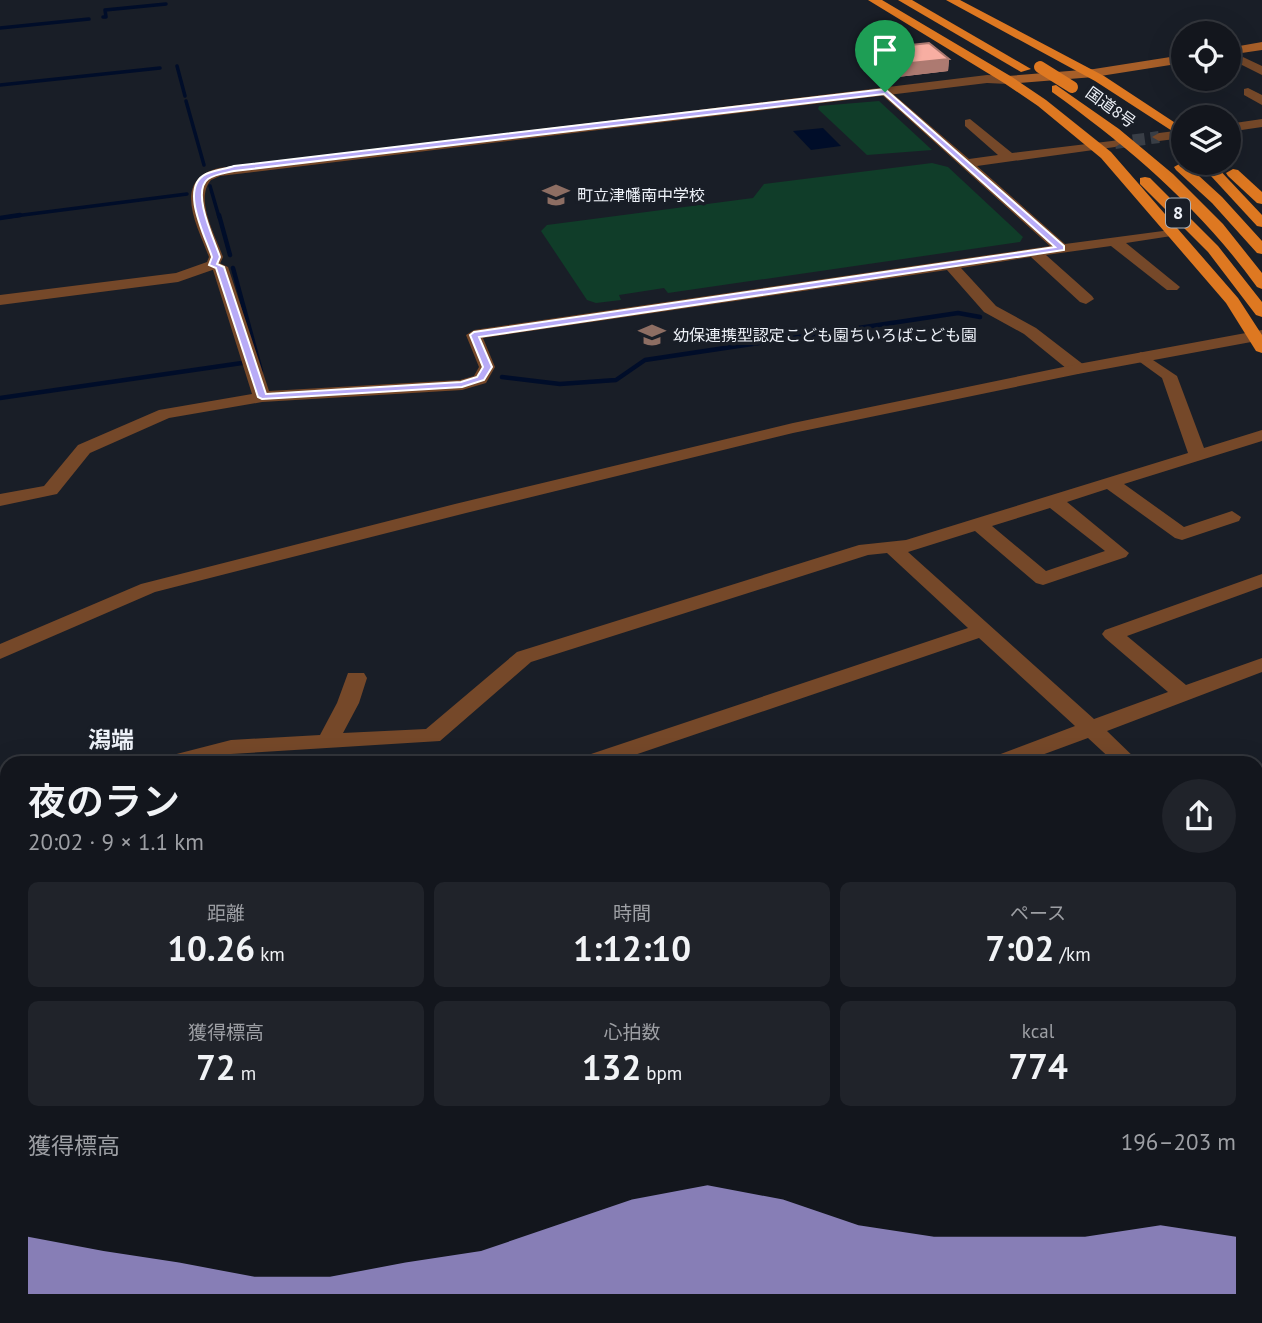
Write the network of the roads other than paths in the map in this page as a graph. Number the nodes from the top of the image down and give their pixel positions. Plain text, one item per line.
1 (874, 0) edge
2 (904, 0) edge
3 (922, 0) edge
4 (952, 0) edge
5 (1262, 46) edge
6 (1241, 50) edge
7 (1241, 60) edge
8 (1171, 61) edge
9 (1262, 71) edge
10 (1094, 73) junction
11 (1008, 80) junction
12 (885, 92) junction
13 (1248, 92) dead end
14 (1262, 101) edge
15 (970, 123) dead end
16 (1262, 123) edge
17 (1171, 125) edge
18 (1241, 126) edge
19 (1171, 136) edge
20 (1159, 137) tunnel mouth
21 (1105, 148) junction
22 (1009, 157) junction
23 (966, 163) junction
24 (1217, 175) edge
25 (1234, 175) edge
26 (1262, 200) edge
27 (1262, 223) edge
28 (1173, 232) junction
29 (1114, 240) junction
30 (1061, 248) junction
31 (1262, 250) edge
32 (1034, 252) junction
33 (950, 264) junction
34 (213, 265) junction
35 (1262, 284) edge
36 (1172, 287) dead end
37 (1086, 299) dead end
38 (0, 300) edge
39 (1262, 312) edge
40 (1260, 340) edge
41 (1141, 357) junction
42 (1078, 369) junction
43 (262, 397) junction
44 (1262, 435) edge
45 (1197, 454) junction
46 (1110, 482) junction
47 (0, 500) edge
48 (1052, 500) junction
49 (1231, 517) dead end
50 (978, 524) junction
51 (891, 547) junction
52 (1262, 580) edge
53 (981, 631) junction
54 (0, 652) edge
55 (1262, 666) edge
56 (356, 678) dead end
57 (1183, 694) junction
58 (1092, 728) junction
59 (328, 741) junction
60 (192, 756) edge
61 (611, 756) edge
62 (1018, 756) edge
63 (1122, 756) edge

1 - 11 highway
2 - 35 highway, 国道8号 / 8
3 - 31 highway, 国道8号 / 8, bridge
4 - 10 highway
5 - 6 main road
7 - 9 street
8 - 10 main road
10 - 11 main road
10 - 17 highway
11 - 12 street
11 - 21 highway
12 - 23 street
12 - 34 street
13 - 14 street
15 - 22 street
16 - 18 street
19 - 20 street
21 - 22 street
21 - 28 highway
21 - 39 highway, 8
22 - 23 street
23 - 30 street
24 - 27 highway
25 - 26 highway
28 - 29 street
28 - 40 highway
29 - 30 street
29 - 36 street
30 - 32 street
32 - 33 street
32 - 37 street
33 - 42 street
33 - 43 street
34 - 38 street
34 - 43 street
40 - 41 street
41 - 42 street
41 - 45 street
42 - 54 street
43 - 47 street
44 - 45 street
45 - 46 street
46 - 48 street
46 - 49 street
48 - 50 street
48 - 50 street
50 - 51 street
51 - 53 street
51 - 59 street
52 - 57 street
53 - 58 street
53 - 61 street
55 - 57 street
56 - 59 street
57 - 58 street
58 - 62 street
58 - 63 street
59 - 60 street

